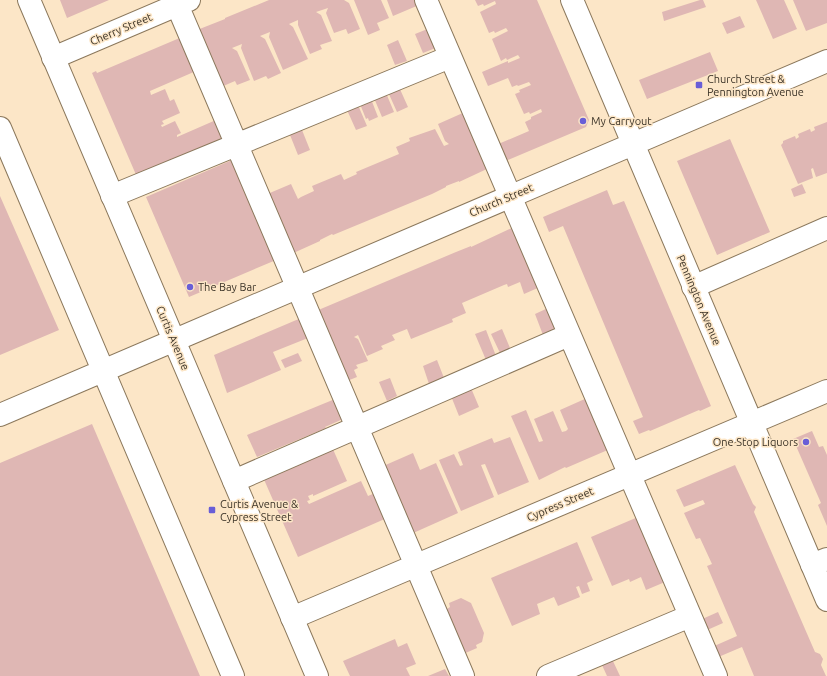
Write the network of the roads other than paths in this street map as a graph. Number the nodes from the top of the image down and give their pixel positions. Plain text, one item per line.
1 (28, 0) edge
2 (426, 0) edge
3 (572, 0) edge
4 (180, 2) edge
5 (450, 57) junction
6 (53, 58) junction
7 (827, 61) edge
8 (0, 128) edge
9 (633, 144) junction
10 (237, 145) junction
11 (112, 196) junction
12 (510, 196) junction
13 (827, 228) edge
14 (298, 287) junction
15 (693, 287) junction
16 (569, 335) junction
17 (175, 340) junction
18 (103, 371) junction
19 (827, 391) edge
20 (0, 415) edge
21 (751, 423) junction
22 (357, 427) junction
23 (629, 475) junction
24 (234, 481) junction
25 (820, 562) edge
26 (416, 565) junction
27 (827, 600) edge
28 (690, 616) junction
29 (292, 618) junction
30 (233, 676) edge
31 (317, 676) edge
32 (463, 676) edge
33 (548, 676) edge
34 (716, 676) edge

1 - 6 main road, Curtis Avenue
2 - 5 main road
3 - 9 main road, Pennington Avenue
4 - 6 main road, Cherry Street
4 - 10 main road
5 - 10 main road
5 - 12 main road
6 - 11 main road, Curtis Avenue
7 - 9 main road, Church Street
8 - 18 main road
9 - 12 main road, Church Street
9 - 15 main road, Pennington Avenue
10 - 11 main road
10 - 14 main road
11 - 17 main road, Curtis Avenue
12 - 14 main road, Church Street
12 - 16 main road
13 - 15 main road
14 - 17 main road, Church Street
14 - 22 main road
15 - 21 main road, Pennington Avenue
16 - 22 main road
16 - 23 main road
17 - 18 main road, Church Street
17 - 24 main road, Curtis Avenue
18 - 20 main road, Church Street
18 - 30 main road
19 - 21 main road, Cypress Street
21 - 23 main road, Cypress Street
21 - 25 main road, Pennington Avenue
22 - 24 main road
22 - 26 main road
23 - 26 main road, Cypress Street
23 - 28 main road
24 - 29 main road, Curtis Avenue
25 - 27 main road, Pennington Avenue
26 - 29 main road, Cypress Street
26 - 32 main road
28 - 33 main road
28 - 34 main road
29 - 31 main road, Curtis Avenue

